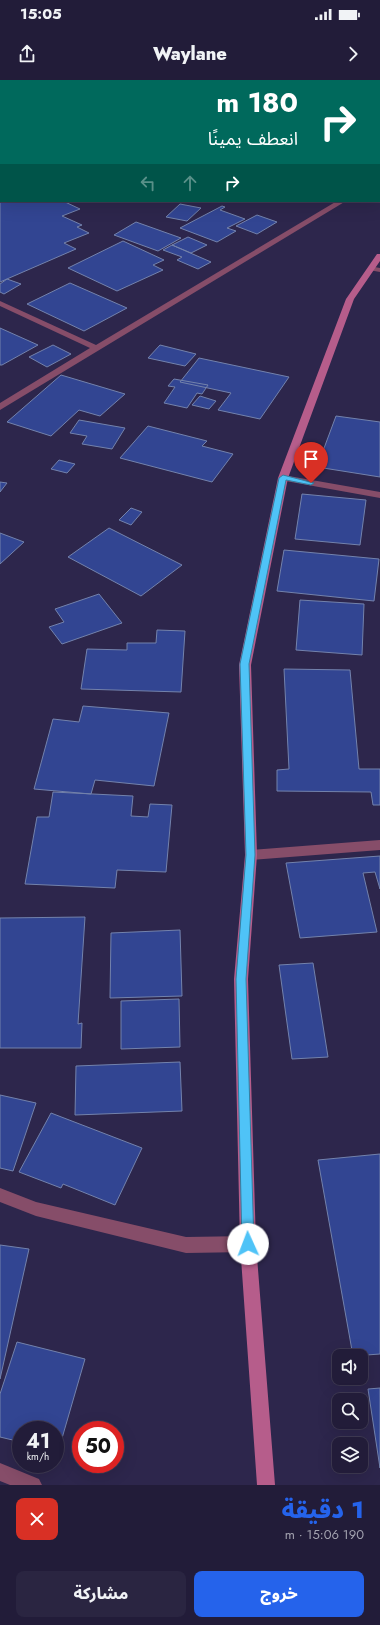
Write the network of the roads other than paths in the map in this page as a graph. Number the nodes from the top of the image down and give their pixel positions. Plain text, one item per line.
1 (340, 202) edge
2 (380, 256) edge
3 (376, 269) edge
4 (0, 303) edge
5 (96, 348) junction
6 (0, 407) edge
7 (283, 478) junction
8 (380, 495) edge
9 (380, 845) edge
10 (250, 855) junction
11 (0, 1195) edge
12 (248, 1244) junction
13 (0, 1472) edge
14 (33, 1485) edge
15 (266, 1485) edge

1 - 5 street
2 - 3 main road
3 - 7 main road
4 - 5 street
5 - 6 street
7 - 8 street
7 - 10 main road
9 - 10 street
10 - 12 main road
11 - 12 street
12 - 15 main road
13 - 14 street

